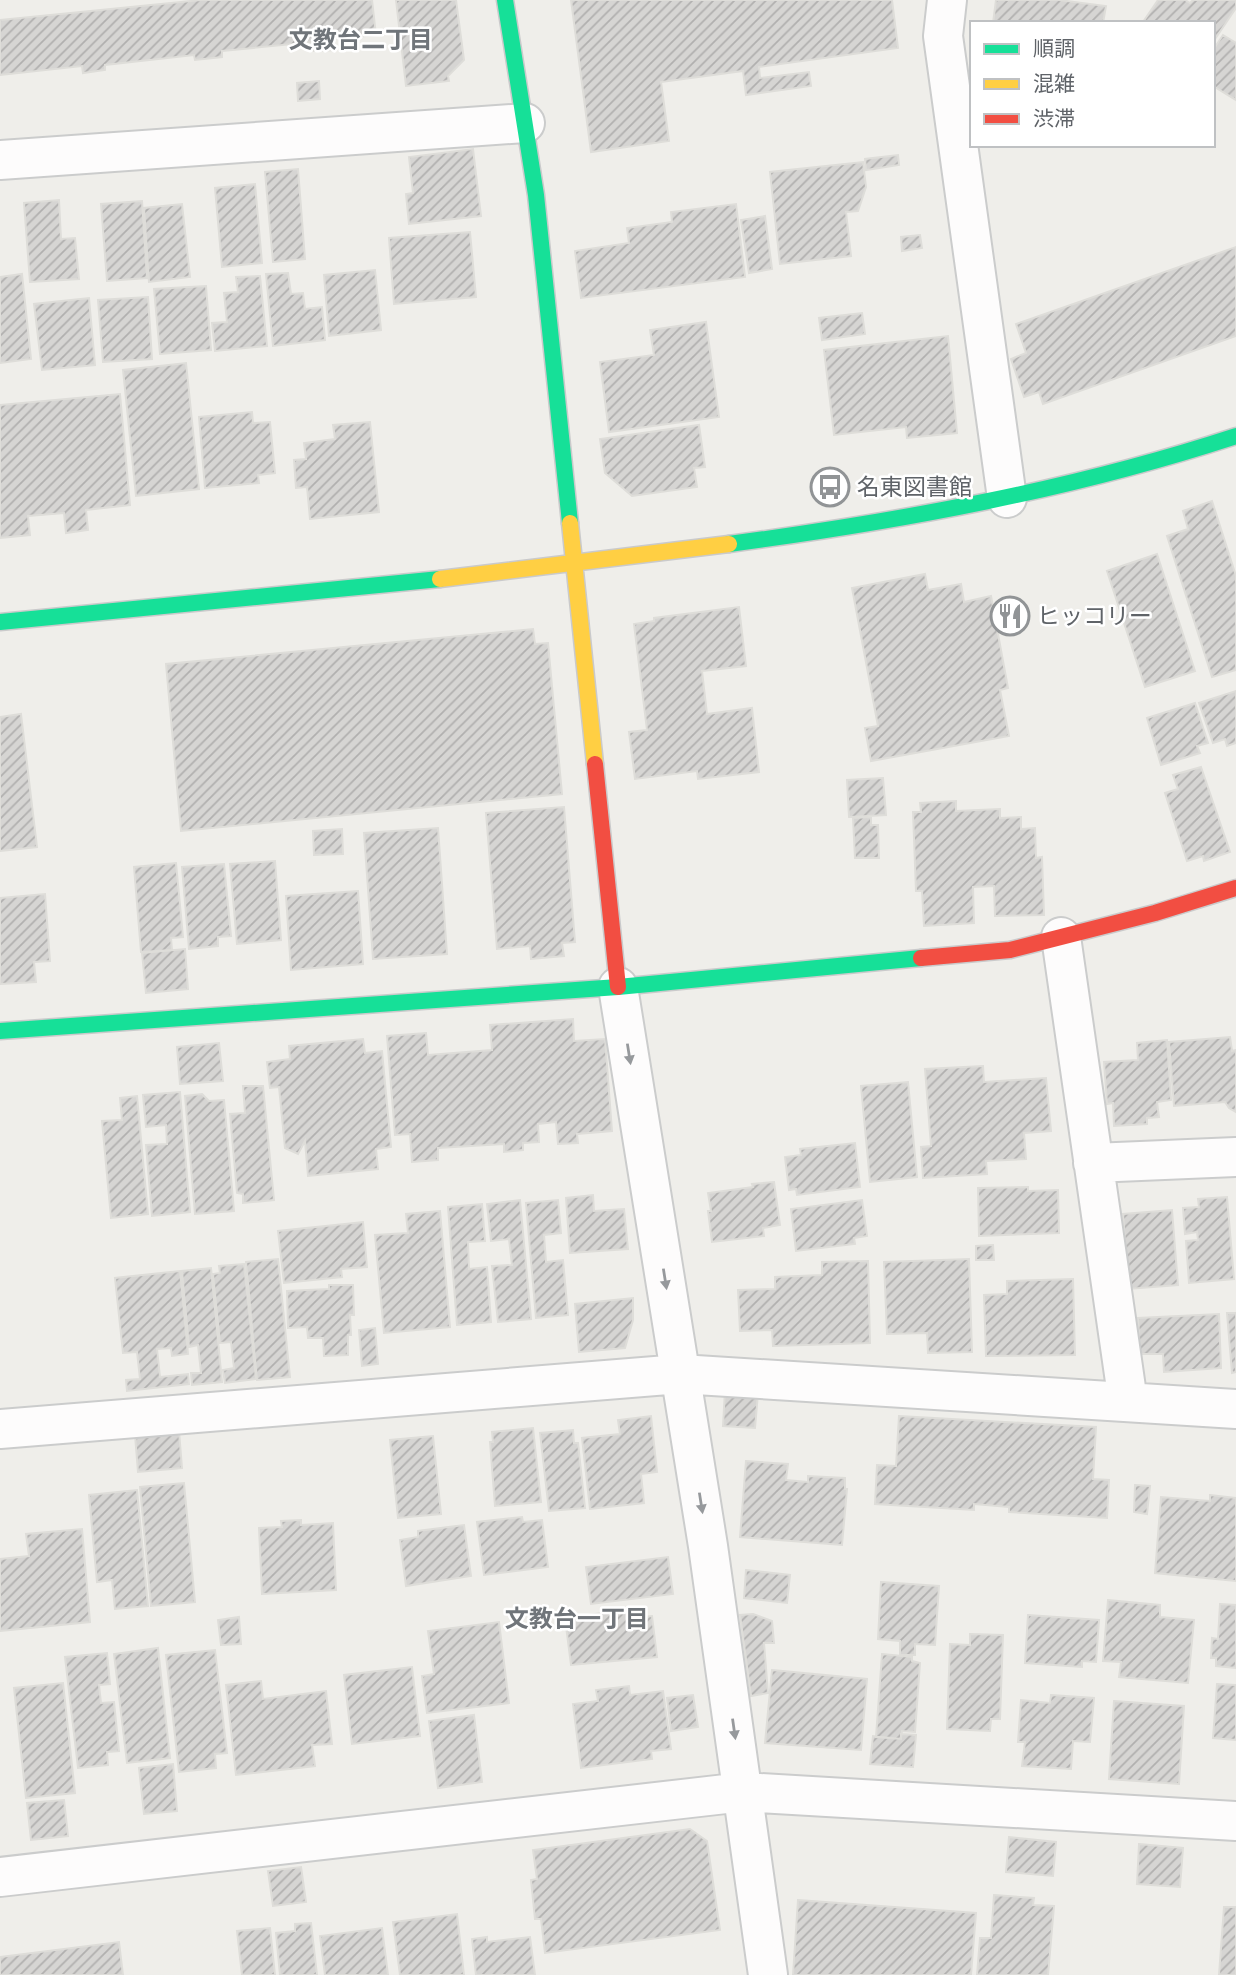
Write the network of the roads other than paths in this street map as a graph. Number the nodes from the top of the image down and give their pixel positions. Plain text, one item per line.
1 (505, 0) edge
2 (947, 0) edge
3 (525, 122) junction
4 (0, 160) edge
5 (1236, 436) edge
6 (1007, 498) junction
7 (573, 566) junction
8 (0, 622) edge
9 (1236, 888) edge
10 (1060, 937) junction
11 (618, 987) junction
12 (0, 1031) edge
13 (1236, 1157) edge
14 (1093, 1163) junction
15 (680, 1374) junction
16 (1128, 1402) junction
17 (1236, 1409) edge
18 (0, 1429) edge
19 (743, 1792) junction
20 (1236, 1821) edge
21 (0, 1877) edge
22 (768, 1975) edge

1 - 3 street
2 - 6 street
3 - 4 street
3 - 7 street
5 - 6 street
6 - 7 street
7 - 8 street
7 - 11 street
9 - 10 street
10 - 11 street
10 - 14 street
11 - 12 street
11 -> 15 street
13 - 14 street
14 - 16 street
15 - 16 street
15 - 18 street
15 -> 19 street
16 - 17 street
19 - 20 street
19 - 21 street
19 - 22 street

